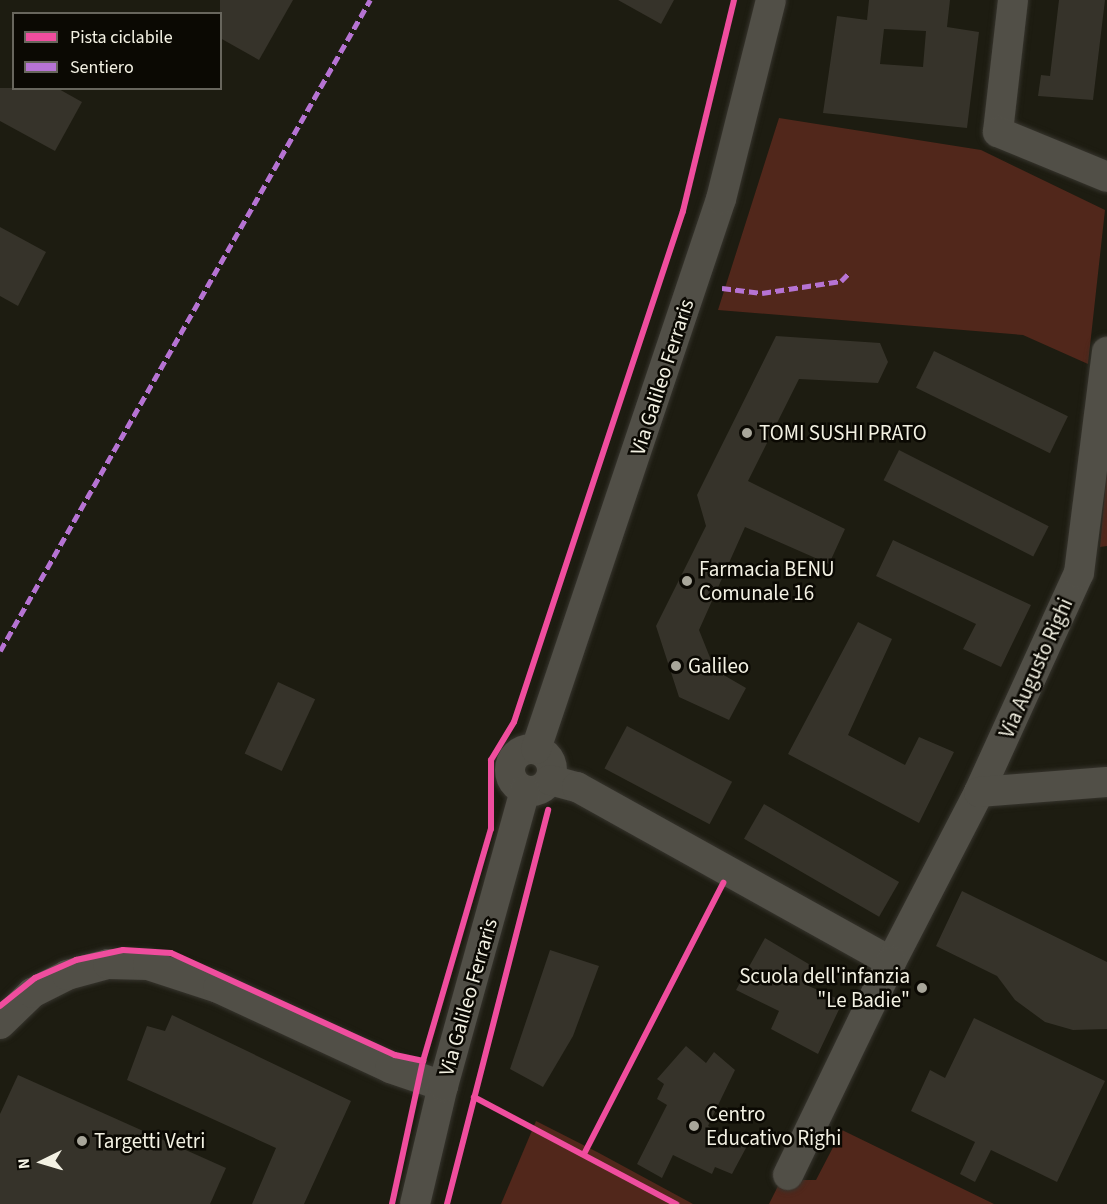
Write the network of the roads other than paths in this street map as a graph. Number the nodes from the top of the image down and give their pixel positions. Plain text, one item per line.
1 (771, 0) edge
2 (1013, 0) edge
3 (1107, 177) edge
4 (1107, 352) edge
5 (1096, 555) edge
6 (1107, 782) edge
7 (538, 786) junction
8 (979, 792) junction
9 (891, 962) junction
10 (0, 1024) edge
11 (442, 1086) junction
12 (788, 1176) dead end
13 (416, 1204) edge

1 - 7 street, Via Galileo Ferraris
2 - 3 street
4 - 5 street, Via Augusto Righi
5 - 8 street, Via Augusto Righi
6 - 8 street
7 - 9 street
7 - 11 street, Via Galileo Ferraris
8 - 9 street, Via Augusto Righi
9 - 12 street, Via Augusto Righi
10 - 11 street
11 - 13 street, Via Galileo Ferraris

